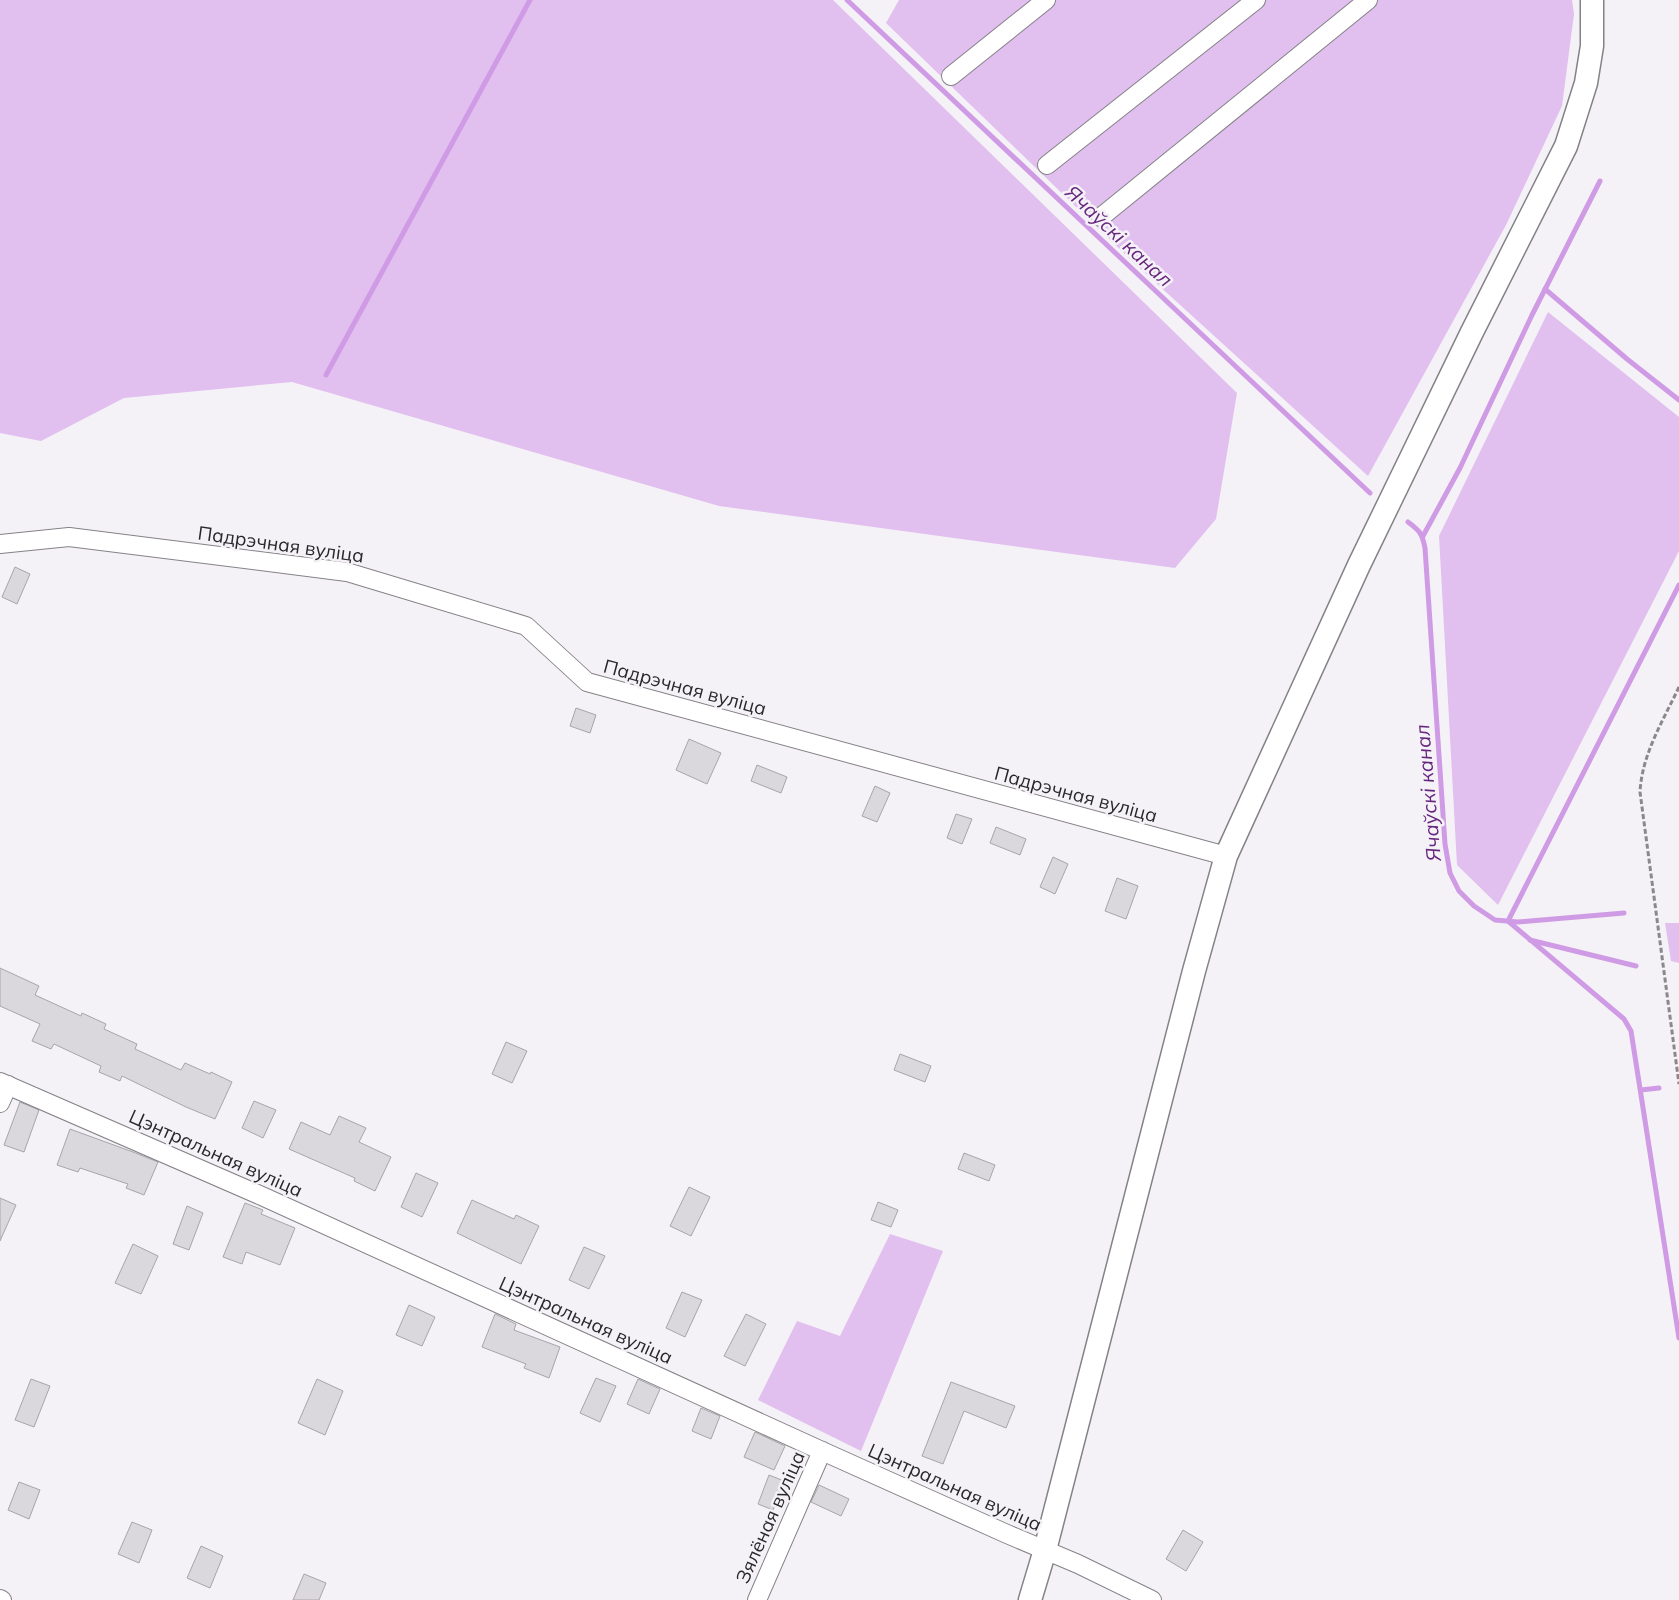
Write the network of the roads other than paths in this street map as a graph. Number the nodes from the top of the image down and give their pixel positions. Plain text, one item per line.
1 (1046, 0) edge
2 (1256, 0) edge
3 (1368, 0) edge
4 (1592, 0) edge
5 (951, 76) dead end
6 (1046, 165) dead end
7 (1101, 216) dead end
8 (0, 544) edge
9 (1226, 856) junction
10 (4, 1083) edge
11 (0, 1103) edge
12 (822, 1451) junction
13 (1045, 1550) junction
14 (757, 1600) edge
15 (1030, 1600) edge
16 (1152, 1600) edge

1 - 5 street
2 - 6 street
3 - 7 street
4 - 9 main road
8 - 9 street, Падрэчная вуліца
9 - 13 main road
10 - 11 street
10 - 12 street, Цэнтральная вуліца
12 - 13 street, Цэнтральная вуліца
12 - 14 street, Зялёная вуліца
13 - 15 main road
13 - 16 street, Цэнтральная вуліца

